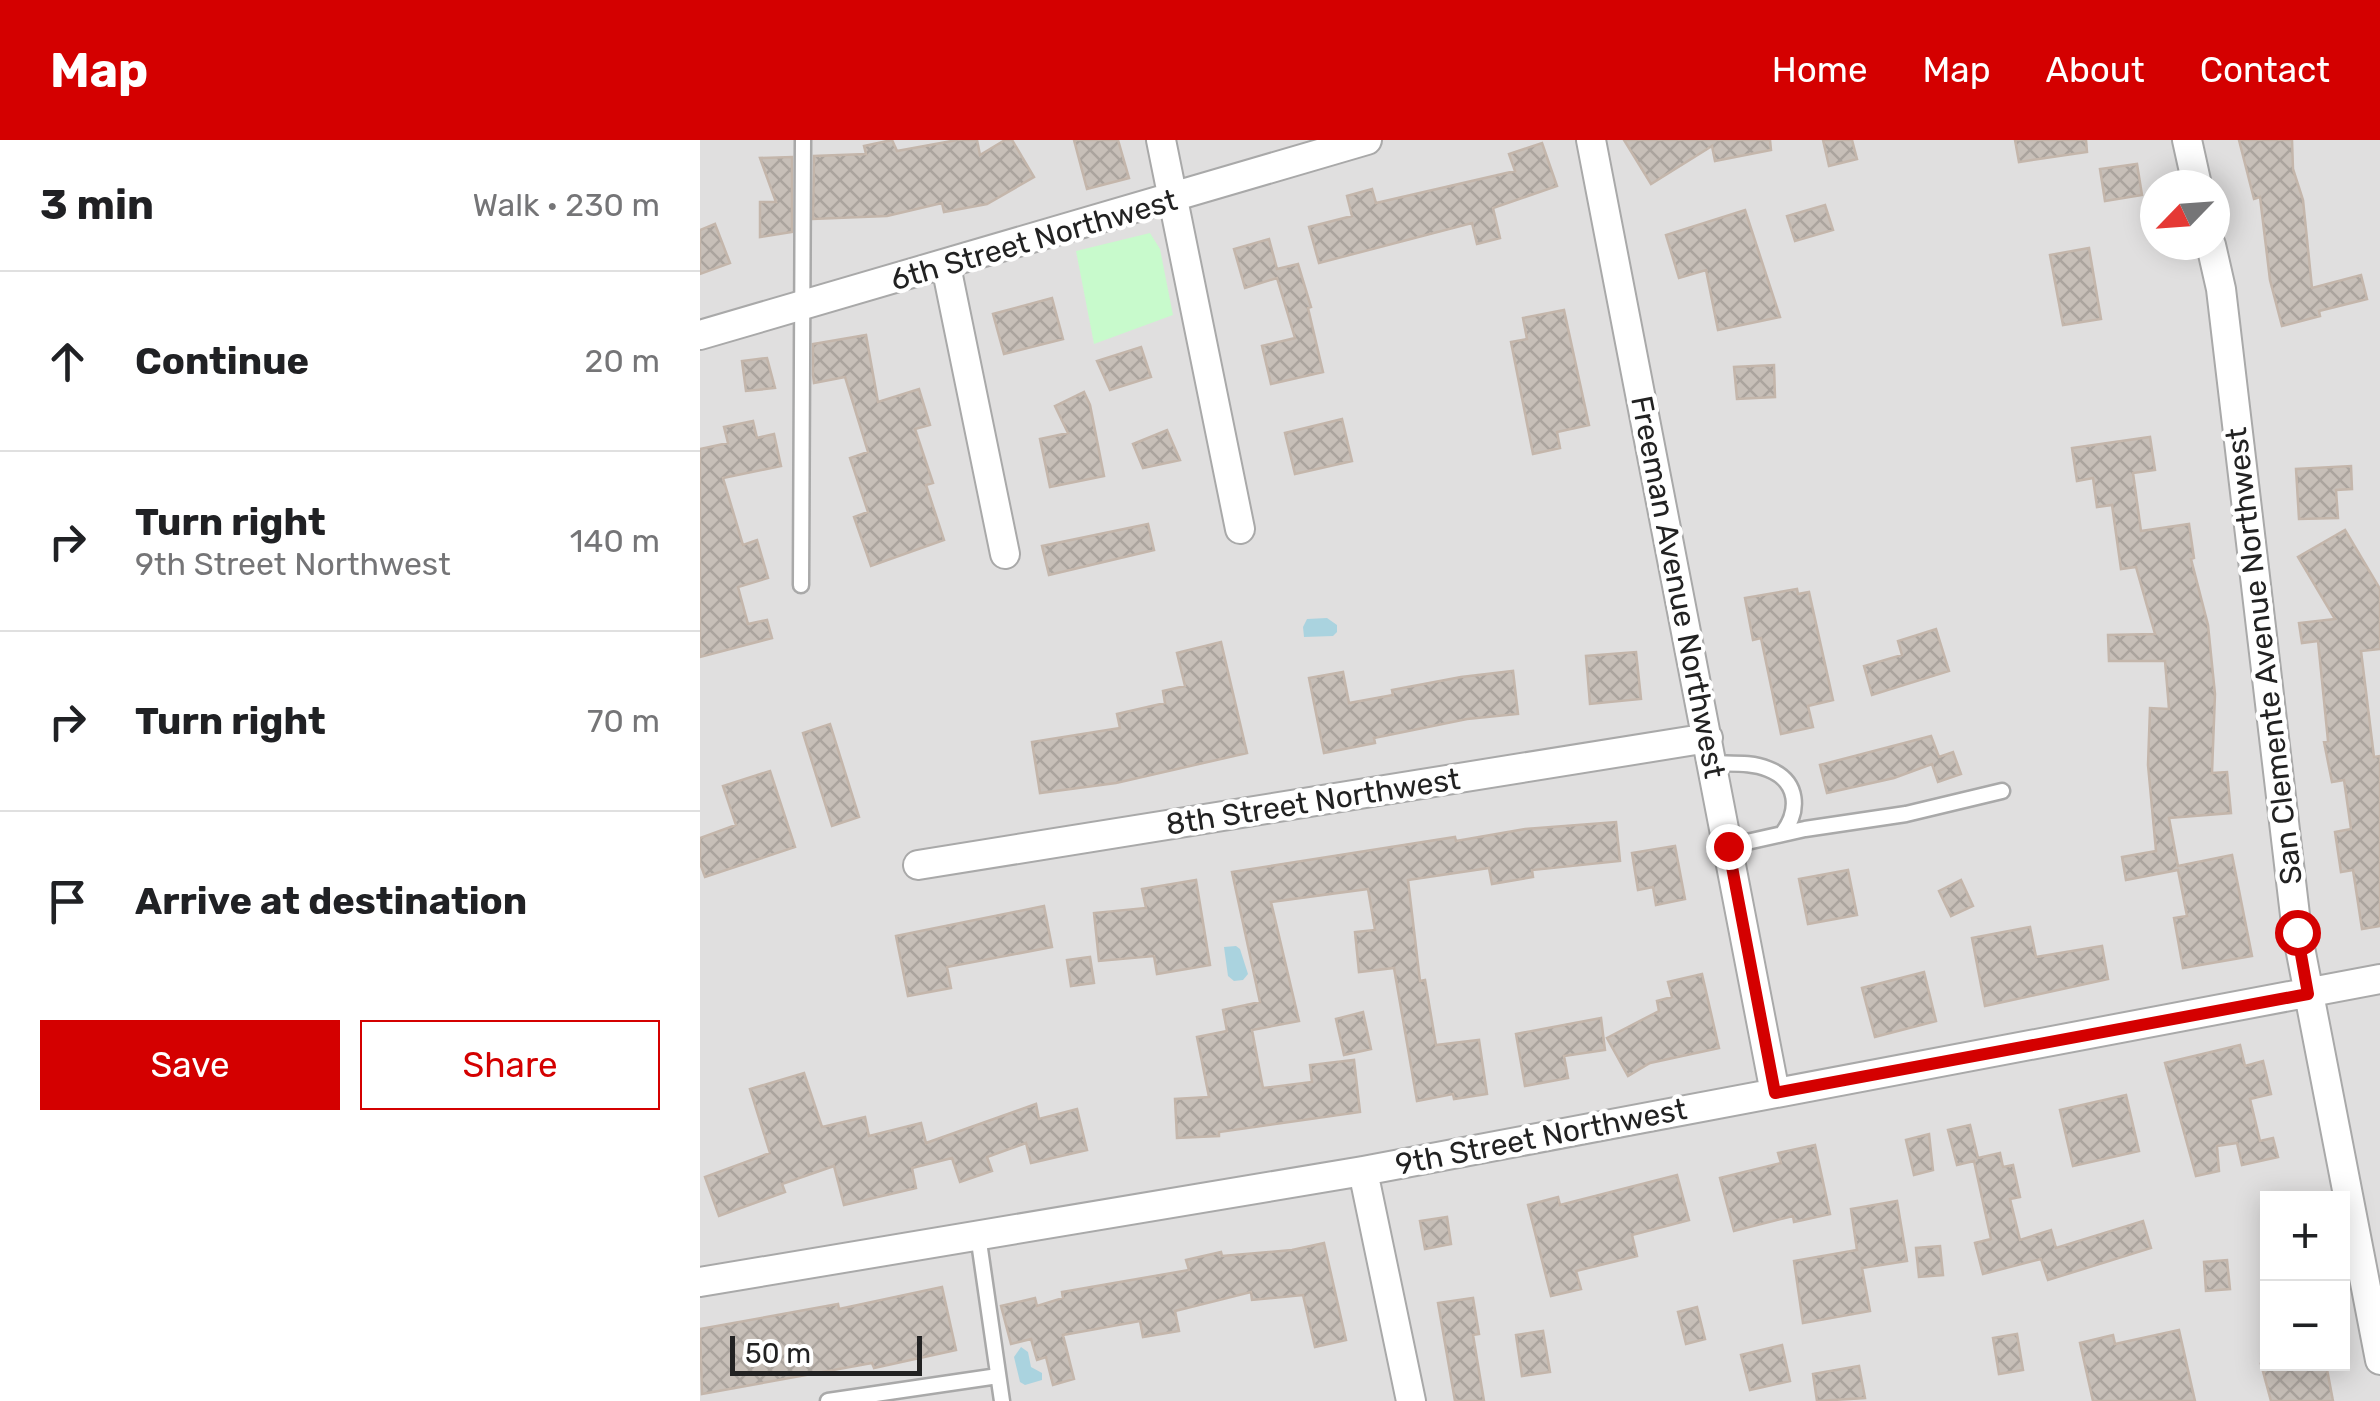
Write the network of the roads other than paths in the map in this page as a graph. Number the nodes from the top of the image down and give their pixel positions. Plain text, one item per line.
1 (803, 140) edge
2 (1161, 140) edge
3 (1366, 140) edge
4 (1591, 140) edge
5 (2187, 140) edge
6 (2194, 170) edge
7 (1172, 199) junction
8 (2214, 260) edge
9 (946, 266) junction
10 (801, 307) junction
11 (700, 336) edge
12 (1240, 529) dead end
13 (1004, 554) dead end
14 (800, 585) dead end
15 (1710, 750) junction
16 (2002, 791) dead end
17 (1782, 834) junction
18 (1728, 846) junction
19 (918, 866) dead end
20 (2380, 979) edge
21 (2308, 994) junction
22 (1775, 1093) junction
23 (1363, 1171) junction
24 (978, 1235) junction
25 (700, 1282) edge
26 (2380, 1360) edge
27 (998, 1376) junction
28 (828, 1401) edge
29 (1002, 1401) edge
30 (1412, 1401) edge

1 - 10 lane
2 - 7 street
3 - 7 street, 6th Street Northwest
4 - 15 street, Freeman Avenue Northwest
5 - 6 street
7 - 9 street, 6th Street Northwest
7 - 12 street
8 - 21 street, San Clemente Avenue Northwest
9 - 10 street, 6th Street Northwest
9 - 13 street
10 - 11 street, 6th Street Northwest
10 - 14 lane
15 - 17 lane
15 - 18 street, Freeman Avenue Northwest
15 - 19 street, 8th Street Northwest
16 - 17 lane
17 - 18 lane
18 - 22 street, Freeman Avenue Northwest
20 - 21 street, 9th Street Northwest
21 - 22 street, 9th Street Northwest
21 - 26 street, San Clemente Avenue Northwest
22 - 23 street, 9th Street Northwest
23 - 24 street, 9th Street Northwest
23 - 30 street
24 - 25 street, 9th Street Northwest
24 - 27 lane
27 - 28 lane
27 - 29 lane

